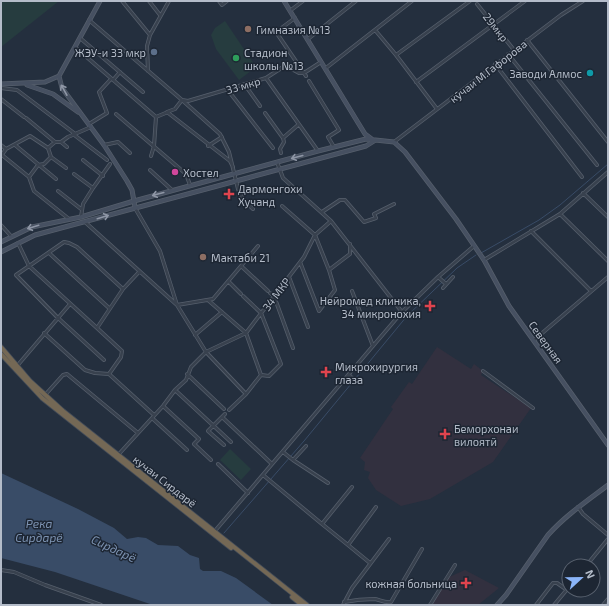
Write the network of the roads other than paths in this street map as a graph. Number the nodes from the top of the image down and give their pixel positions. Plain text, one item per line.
1 (100, 1) edge
2 (122, 1) edge
3 (149, 1) edge
4 (169, 1) edge
5 (219, 1) edge
6 (226, 1) edge
7 (284, 1) edge
8 (303, 1) edge
9 (356, 1) edge
10 (412, 1) edge
11 (470, 1) edge
12 (525, 1) edge
13 (583, 1) edge
14 (477, 4) dead end
15 (290, 10) junction
16 (160, 15) junction
17 (295, 18) junction
18 (89, 20) junction
19 (494, 25) junction
20 (375, 30) junction
21 (150, 35) junction
22 (80, 38) junction
23 (308, 39) junction
24 (527, 40) junction
25 (75, 47) junction
26 (514, 50) junction
27 (508, 54) junction
28 (396, 55) junction
29 (322, 62) junction
30 (495, 64) junction
31 (326, 68) junction
32 (148, 71) junction
33 (120, 72) junction
34 (305, 75) junction
35 (60, 76) junction
36 (266, 78) junction
37 (112, 79) junction
38 (309, 81) dead end
39 (416, 82) junction
40 (1, 84) edge
41 (25, 84) junction
42 (245, 85) junction
43 (1, 88) edge
44 (227, 89) junction
45 (143, 92) dead end
46 (1, 99) edge
47 (182, 100) junction
48 (260, 106) dead end
49 (437, 110) junction
50 (167, 112) junction
51 (265, 113) dead end
52 (116, 114) dead end
53 (156, 117) junction
54 (298, 125) junction
55 (90, 126) junction
56 (74, 134) junction
57 (365, 134) junction
58 (222, 137) junction
59 (283, 138) junction
60 (361, 140) junction
61 (374, 141) junction
62 (55, 142) junction
63 (62, 142) junction
64 (394, 142) junction
65 (608, 142) edge
66 (349, 144) junction
67 (1, 145) edge
68 (15, 145) junction
69 (104, 145) junction
70 (154, 146) junction
71 (208, 146) junction
72 (67, 147) dead end
73 (334, 147) junction
74 (48, 148) junction
75 (273, 148) dead end
76 (6, 149) junction
77 (350, 150) junction
78 (318, 151) junction
79 (130, 152) dead end
80 (281, 153) dead end
81 (1, 155) edge
82 (151, 156) dead end
83 (51, 157) junction
84 (84, 160) dead end
85 (107, 160) dead end
86 (277, 162) junction
87 (110, 164) dead end
88 (38, 165) junction
89 (597, 165) dead end
90 (233, 167) junction
91 (66, 168) dead end
92 (278, 169) junction
93 (150, 170) dead end
94 (608, 173) edge
95 (74, 174) dead end
96 (235, 174) junction
97 (103, 176) junction
98 (29, 177) junction
99 (582, 177) dead end
100 (56, 179) dead end
101 (236, 181) junction
102 (190, 185) junction
103 (92, 188) junction
104 (58, 190) dead end
105 (172, 190) junction
106 (583, 193) junction
107 (134, 200) junction
108 (394, 204) dead end
109 (282, 206) dead end
110 (135, 207) junction
111 (253, 209) dead end
112 (82, 210) junction
113 (322, 212) junction
114 (560, 214) junction
115 (81, 217) junction
116 (608, 217) edge
117 (70, 219) junction
118 (331, 221) junction
119 (85, 222) junction
120 (1, 225) edge
121 (531, 231) junction
122 (10, 236) junction
123 (315, 236) junction
124 (1, 242) edge
125 (18, 243) junction
126 (350, 244) junction
127 (258, 246) dead end
128 (474, 246) junction
129 (1, 252) edge
130 (49, 253) junction
131 (484, 260) junction
132 (608, 261) edge
133 (300, 262) junction
134 (29, 266) junction
135 (242, 266) junction
136 (329, 270) junction
137 (139, 272) junction
138 (289, 277) junction
139 (438, 277) junction
140 (608, 277) edge
141 (453, 278) dead end
142 (229, 282) junction
143 (444, 282) junction
144 (123, 288) junction
145 (443, 288) dead end
146 (352, 291) dead end
147 (591, 292) junction
148 (274, 296) junction
149 (209, 300) junction
150 (70, 304) junction
151 (177, 305) junction
152 (109, 308) junction
153 (222, 312) junction
154 (402, 312) junction
155 (261, 313) junction
156 (58, 318) junction
157 (308, 327) dead end
158 (97, 328) junction
159 (246, 333) junction
160 (44, 334) junction
161 (196, 335) junction
162 (534, 340) junction
163 (1, 347) edge
164 (373, 347) junction
165 (294, 348) dead end
166 (206, 352) junction
167 (1, 354) edge
168 (104, 360) dead end
169 (16, 367) junction
170 (483, 371) dead end
171 (109, 374) junction
172 (187, 374) junction
173 (261, 375) junction
174 (349, 375) junction
175 (356, 382) dead end
176 (175, 390) junction
177 (246, 394) junction
178 (45, 395) junction
179 (163, 406) junction
180 (533, 408) dead end
181 (224, 409) dead end
182 (229, 410) dead end
183 (154, 415) junction
184 (152, 418) junction
185 (213, 426) junction
186 (138, 433) junction
187 (231, 442) dead end
188 (224, 445) dead end
189 (608, 445) edge
190 (306, 446) dead end
191 (187, 450) dead end
192 (283, 452) junction
193 (118, 455) junction
194 (211, 460) dead end
195 (292, 460) junction
196 (218, 464) dead end
197 (272, 464) junction
198 (264, 475) junction
199 (328, 483) dead end
200 (608, 485) edge
201 (352, 487) dead end
202 (248, 493) junction
203 (376, 507) dead end
204 (578, 507) junction
205 (322, 524) junction
206 (213, 533) junction
207 (608, 535) edge
208 (389, 539) dead end
209 (608, 539) edge
210 (348, 545) junction
211 (422, 550) dead end
212 (593, 558) edge
213 (370, 563) junction
214 (454, 565) dead end
215 (1, 570) edge
216 (561, 586) edge
217 (290, 594) junction
218 (561, 596) edge
219 (608, 599) edge
220 (344, 604) edge
221 (101, 605) edge
222 (302, 605) edge
223 (307, 605) edge
224 (430, 605) edge
225 (497, 605) edge
226 (536, 605) edge
227 (554, 605) edge
228 (603, 605) edge

1 - 18 main road
2 - 21 street
3 - 16 street
4 - 16 street
5 - 6 street
7 - 15 main road
8 - 15 street
9 - 23 street
10 - 20 street
11 - 28 street
12 - 19 street
13 - 24 street, кӯчаи М.Гафорова
14 - 19 street, 29мкр
15 - 17 main road
16 - 21 street
17 - 23 main road
17 - 34 street
18 - 22 main road
18 - 32 street
19 - 26 street, 29мкр
19 - 39 street
20 - 28 street
20 - 31 street
21 - 32 street
22 - 25 main road
22 - 33 street
23 - 29 main road
24 - 26 street, кӯчаи М.Гафорова
24 - 65 street
25 - 35 main road
25 - 37 street
26 - 27 street, кӯчаи М.Гафорова
27 - 30 street, кӯчаи М.Гафорова
27 - 89 street
28 - 39 street
29 - 31 main road
29 - 34 street
30 - 49 street, кӯчаи М.Гафорова
30 - 99 street
31 - 57 main road
32 - 47 street
33 - 37 street
33 - 45 street
34 - 36 street, 33 мкр
35 - 41 main road
55 -> 35 main road
36 - 42 street, 33 мкр
36 - 54 street
37 - 53 street
37 - 55 street
38 - 73 street
39 - 49 street
40 - 41 main road
41 - 55 main road
42 - 44 street, 33 мкр
42 - 48 street
43 - 56 street
44 - 47 street, 33 мкр
44 - 75 street
46 - 62 street
47 - 50 street
47 - 58 street
49 - 64 street, кӯчаи М.Гафорова
50 - 53 street
50 - 71 street
51 - 59 street
52 - 70 street
53 - 70 street
54 - 59 street
54 - 78 street
55 - 56 street
55 - 69 main road
56 - 63 street
56 - 85 street
57 - 60 main road
57 - 61 main road
58 - 71 street
58 - 90 street
59 - 80 street
60 - 61 main road
60 - 66 main road
61 - 64 main road
61 - 77 main road
62 - 63 street
62 - 74 street
63 - 72 street
64 - 128 main road, Северная
66 - 73 main road
66 - 77 main road
67 - 76 street
68 - 74 street
68 - 76 street
68 - 88 street
69 - 79 street
69 - 107 main road
70 - 82 street
70 - 102 street
71 - 90 street
73 - 78 main road
74 - 83 street
76 - 81 street
77 - 92 main road
78 -> 86 main road
81 - 98 street
83 - 88 street
83 - 91 street
84 - 97 street
86 - 92 street
86 - 96 main road
87 - 97 street
88 - 98 street
88 - 100 street
90 - 96 street
92 - 101 main road
92 - 113 street
93 - 105 street
94 - 106 street
95 - 103 street
96 - 101 street
96 - 102 main road
97 - 103 street
98 - 117 street
101 - 110 main road
101 - 111 street
102 - 105 main road
103 - 112 street
104 - 112 street
105 -> 107 main road
106 - 114 street
106 - 116 street
107 - 110 main road
107 - 115 main road
108 - 113 street
109 - 123 street
119 -> 110 main road
110 - 151 street
112 - 115 street
113 - 118 street
114 - 121 street
114 - 132 street
115 - 117 main road
117 -> 122 main road
118 - 123 street, 34 МКР
118 - 126 street
119 - 125 main road
119 - 137 street
120 - 122 street
121 - 131 street
121 - 147 street
122 - 124 main road
123 - 133 street, 34 МКР
123 - 136 street
125 - 129 main road
125 - 134 street
126 - 136 street
126 - 154 street
127 - 135 street
128 - 131 main road, Северная
128 - 139 street
130 - 134 street
130 - 144 street
130 - 152 street
131 - 162 main road, Северная
133 - 136 street
133 - 138 street, 34 МКР
134 - 150 street
134 - 156 street
135 - 142 street
135 - 148 street
137 - 144 street
137 - 151 street
138 - 148 street, 34 МКР
138 - 157 street
139 - 143 street
139 - 154 street
140 - 147 street
141 - 143 street
142 - 149 street
142 - 155 street
143 - 145 street
144 - 152 street
146 - 164 street
147 - 162 street
148 - 155 street, 34 МКР
148 - 165 street
149 - 151 street
149 - 153 street
150 - 156 street
150 - 158 street
151 - 161 street
152 - 158 street
153 - 159 street
153 - 161 street
154 - 164 street
155 - 159 street, 34 МКР
155 - 173 street
156 - 160 street
156 - 168 street
158 - 171 street
159 - 166 street
159 - 173 street
160 - 169 street
160 - 171 street
161 - 166 street
162 - 189 main road, Северная
163 - 169 highway
164 - 174 street
166 - 172 street
166 - 177 street
167 - 169 highway
169 - 178 highway, кучаи Сирдарё
169 - 206 highway
170 - 180 street
171 - 183 street
172 - 176 street
172 - 181 street
173 - 177 street
174 - 175 street
174 - 192 street
176 - 179 street
176 - 185 street
177 - 182 street
178 - 186 street
178 - 193 highway, кучаи Сирдарё
179 - 183 street
179 - 194 street
183 - 184 street
184 - 186 street
184 - 191 street
185 - 187 street
185 - 188 street
185 - 197 street
186 - 193 street
190 - 195 street
192 - 195 street
192 - 197 street
193 - 206 highway, кучаи Сирдарё
195 - 199 street
196 - 202 street
197 - 198 street
198 - 202 street
198 - 205 street
200 - 204 main road
201 - 205 street
202 - 206 street
203 - 210 street
204 - 207 street
204 - 225 main road
205 - 210 street
206 - 217 highway
208 - 213 street
209 - 212 street
210 - 213 street
211 - 220 street
213 - 220 street
214 - 224 street
215 - 221 street
216 - 226 street
217 - 222 highway
217 - 223 highway
218 - 227 street
219 - 228 street

